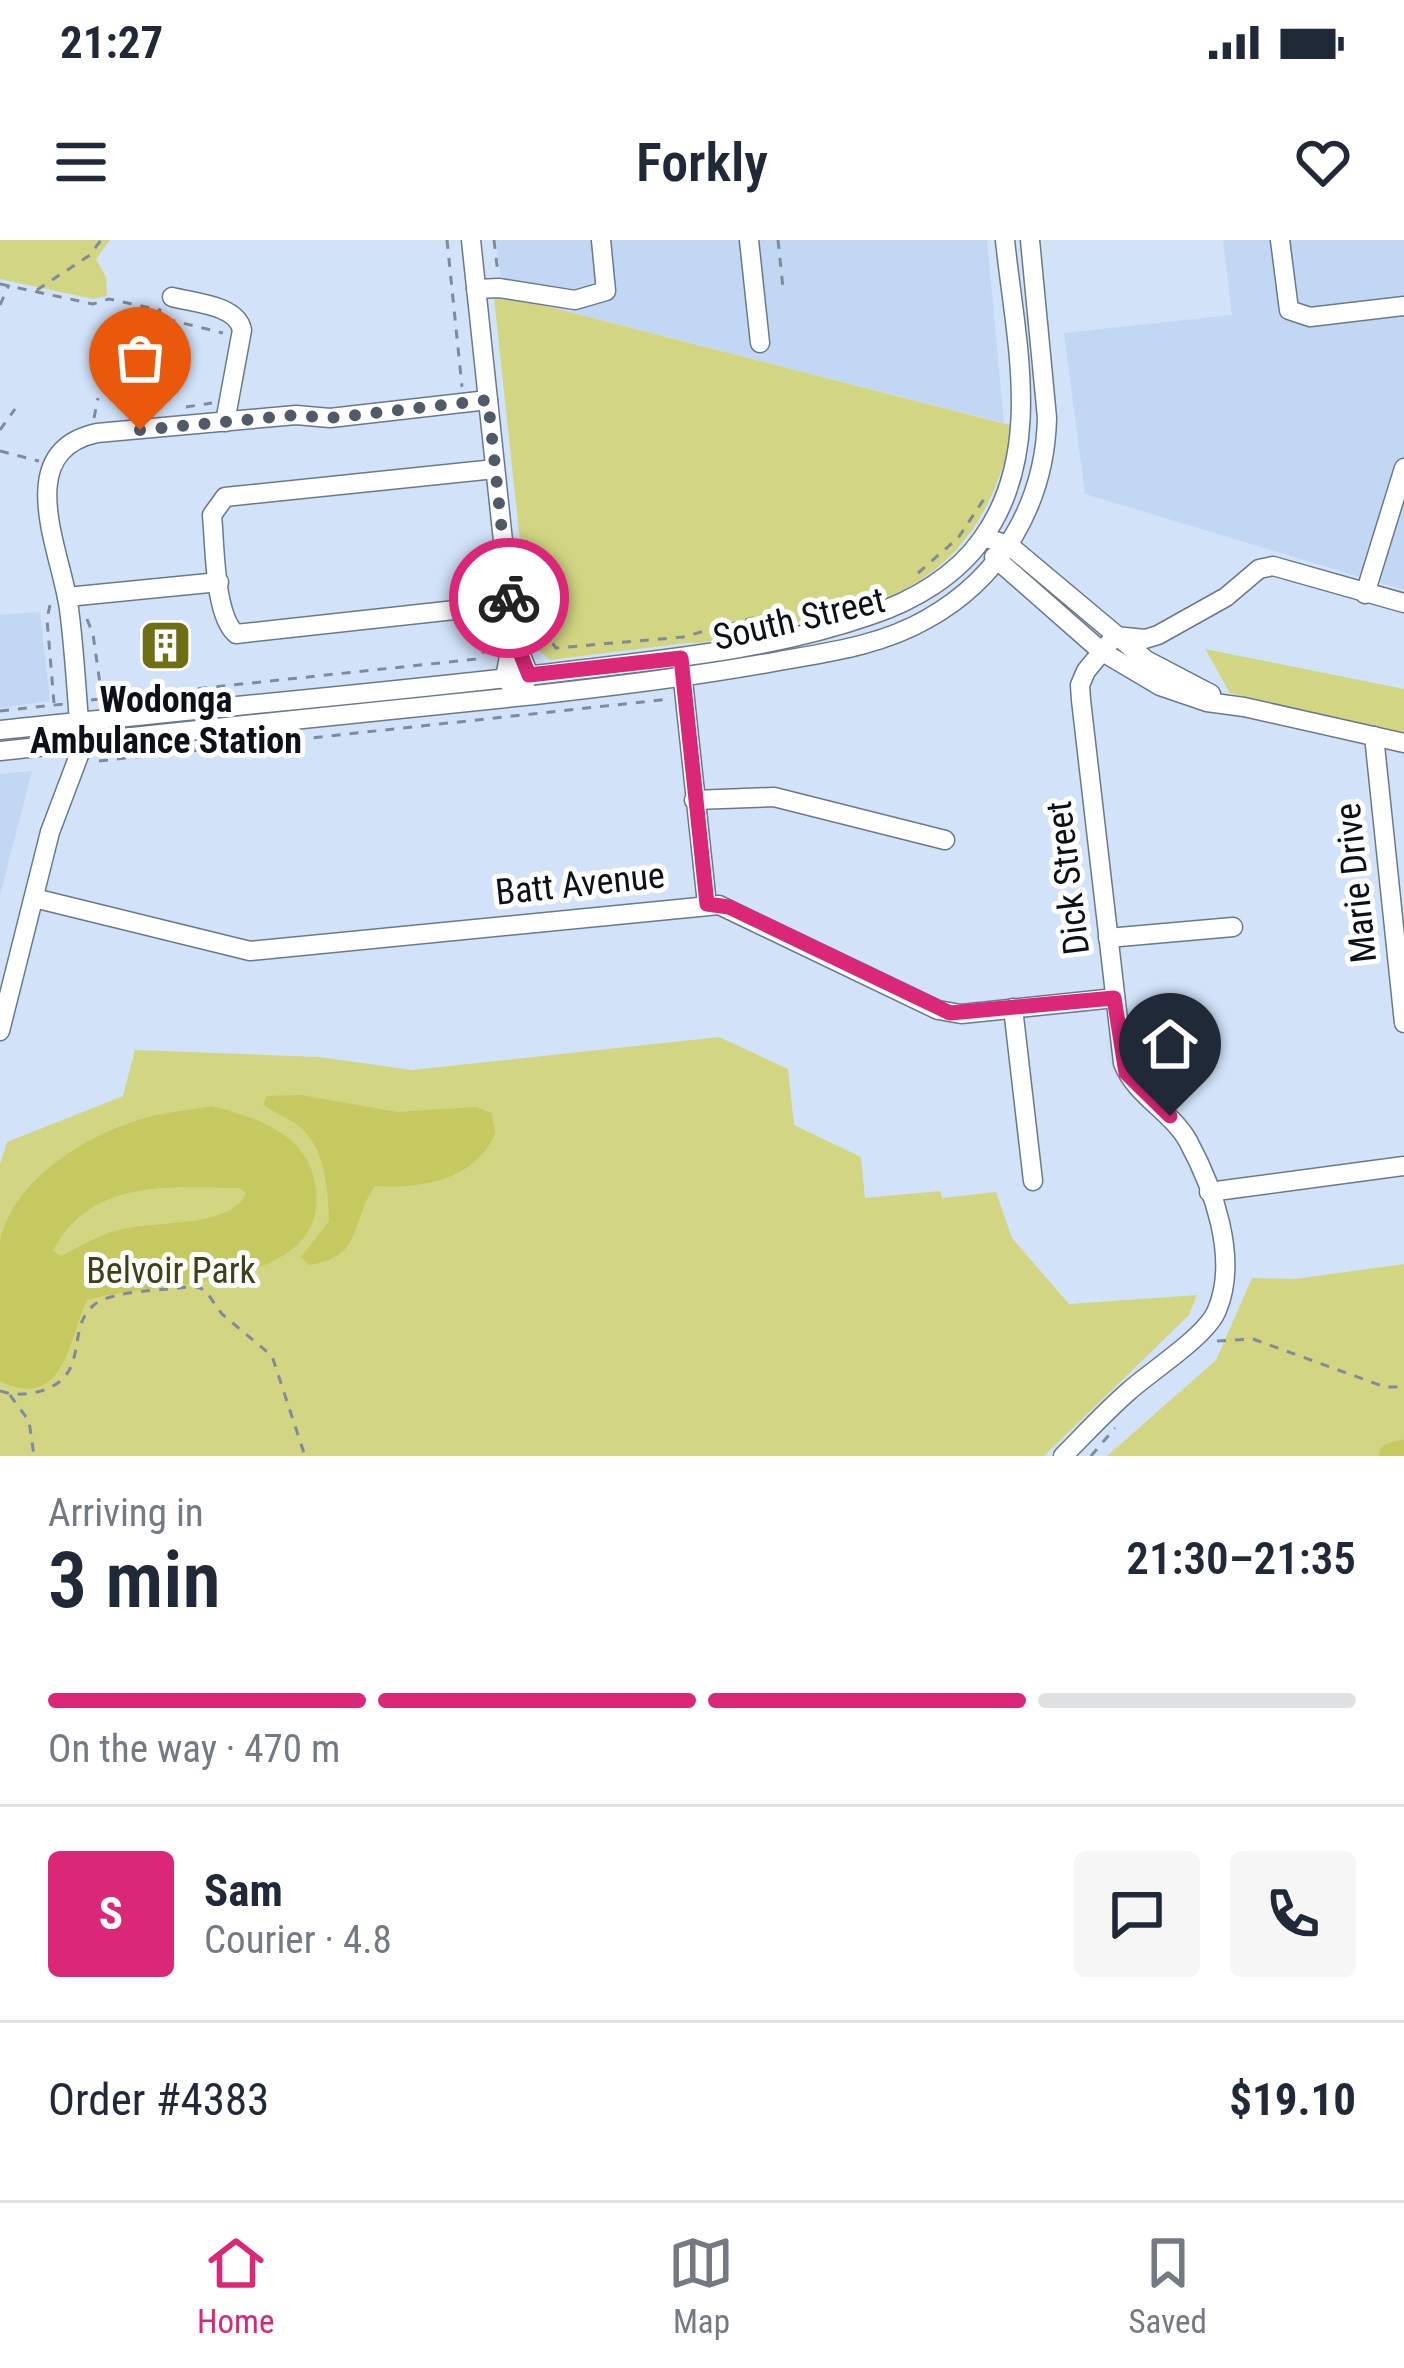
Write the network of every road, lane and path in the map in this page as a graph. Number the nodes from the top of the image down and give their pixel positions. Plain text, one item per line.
1 (101, 240) edge
2 (446, 240) edge
3 (471, 240) edge
4 (494, 240) edge
5 (601, 240) edge
6 (749, 240) edge
7 (778, 240) edge
8 (1005, 240) edge
9 (1030, 240) edge
10 (1280, 240) edge
11 (87, 244) dead end
12 (94, 249) junction
13 (0, 284) edge
14 (9, 286) junction
15 (499, 287) junction
16 (783, 288) dead end
17 (476, 289) junction
18 (35, 291) junction
19 (172, 297) dead end
20 (1036, 299) junction
21 (0, 303) edge
22 (1012, 304) junction
23 (1404, 306) edge
24 (232, 335) dead end
25 (760, 343) dead end
26 (462, 393) dead end
27 (98, 398) dead end
28 (218, 398) dead end
29 (488, 400) junction
30 (179, 408) dead end
31 (15, 409) dead end
32 (1022, 416) junction
33 (1047, 418) junction
34 (225, 422) junction
35 (98, 425) dead end
36 (0, 430) edge
37 (0, 451) edge
38 (45, 458) dead end
39 (1404, 468) edge
40 (495, 469) junction
41 (1006, 490) junction
42 (984, 537) junction
43 (526, 540) dead end
44 (1010, 546) junction
45 (997, 563) junction
46 (919, 573) dead end
47 (219, 582) junction
48 (68, 594) junction
49 (1365, 594) junction
50 (862, 600) dead end
51 (1404, 603) edge
52 (510, 604) junction
53 (513, 635) junction
54 (1108, 644) junction
55 (681, 658) junction
56 (529, 675) junction
57 (505, 678) junction
58 (684, 688) junction
59 (520, 696) junction
60 (102, 699) junction
61 (54, 704) junction
62 (187, 710) junction
63 (0, 711) edge
64 (78, 712) junction
65 (0, 730) edge
66 (189, 731) junction
67 (1374, 736) junction
68 (84, 742) junction
69 (1404, 743) edge
70 (46, 746) junction
71 (0, 751) edge
72 (100, 760) dead end
73 (694, 800) junction
74 (50, 832) junction
75 (945, 840) dead end
76 (34, 898) junction
77 (707, 904) junction
78 (1233, 927) dead end
79 (1108, 938) junction
80 (1114, 998) junction
81 (1013, 1008) junction
82 (1404, 1023) edge
83 (0, 1031) edge
84 (1404, 1166) edge
85 (1033, 1181) dead end
86 (1209, 1192) junction
87 (1206, 1346) dead end
88 (1404, 1387) edge
89 (0, 1391) edge
90 (9, 1394) junction
91 (1123, 1418) dead end
92 (34, 1456) edge
93 (305, 1456) edge
94 (1063, 1456) edge
95 (1091, 1456) edge

1 - 12 path
2 - 26 path
3 - 17 street
4 - 15 path
5 - 15 street
6 - 25 street
7 - 16 path
8 - 22 street
9 - 20 street, South Street
10 - 23 street
11 - 12 path
12 - 18 path
13 - 14 path
14 - 18 path
14 - 21 path
15 - 17 street
17 - 29 street
18 - 24 path
19 - 34 street
20 - 22 street
20 - 33 street, South Street
22 - 32 street
27 - 35 path
28 - 30 path
29 - 34 street
29 - 40 street
31 - 36 path
32 - 33 street
32 - 41 street
33 - 44 street, South Street
34 - 48 street
37 - 38 path
39 - 49 street
40 - 47 street
40 - 52 street
41 - 42 street
41 - 46 path
42 - 44 street
42 - 45 street
42 - 55 street, South Street
43 - 50 path
44 - 45 street, South Street
44 - 54 street
45 - 54 street
45 - 58 street, South Street
47 - 48 street
47 - 52 street
48 - 60 path
48 - 61 path
48 - 64 street
49 - 51 street
49 - 54 street
52 - 53 street
53 - 56 street
53 - 57 street
53 - 60 path
54 - 67 street
54 - 79 street, Dick Street
55 - 56 street, South Street
55 - 58 street
56 - 57 street, South Street
56 - 59 street
57 - 59 street
57 - 62 street, South Street
58 - 59 street, South Street
58 - 72 path
58 - 73 street
59 - 66 street, South Street
60 - 64 path
61 - 63 path
61 - 64 path
62 - 64 street, South Street
62 - 66 street
64 - 65 street, South Street
66 - 68 street, South Street
67 - 69 street
67 - 82 street, Marie Drive
68 - 70 street, South Street
68 - 74 street
70 - 71 street, South Street
70 - 74 street
73 - 75 street
73 - 77 street
74 - 76 street
76 - 77 street, Batt Avenue
76 - 83 street
77 - 81 street, Batt Avenue
78 - 79 street
79 - 80 street, Dick Street
80 - 81 street, Batt Avenue
80 - 86 street, Dick Street
81 - 85 street
84 - 86 street
86 - 94 street, Dick Street
87 - 88 path
89 - 90 path
90 - 92 path
90 - 93 path
91 - 95 path

